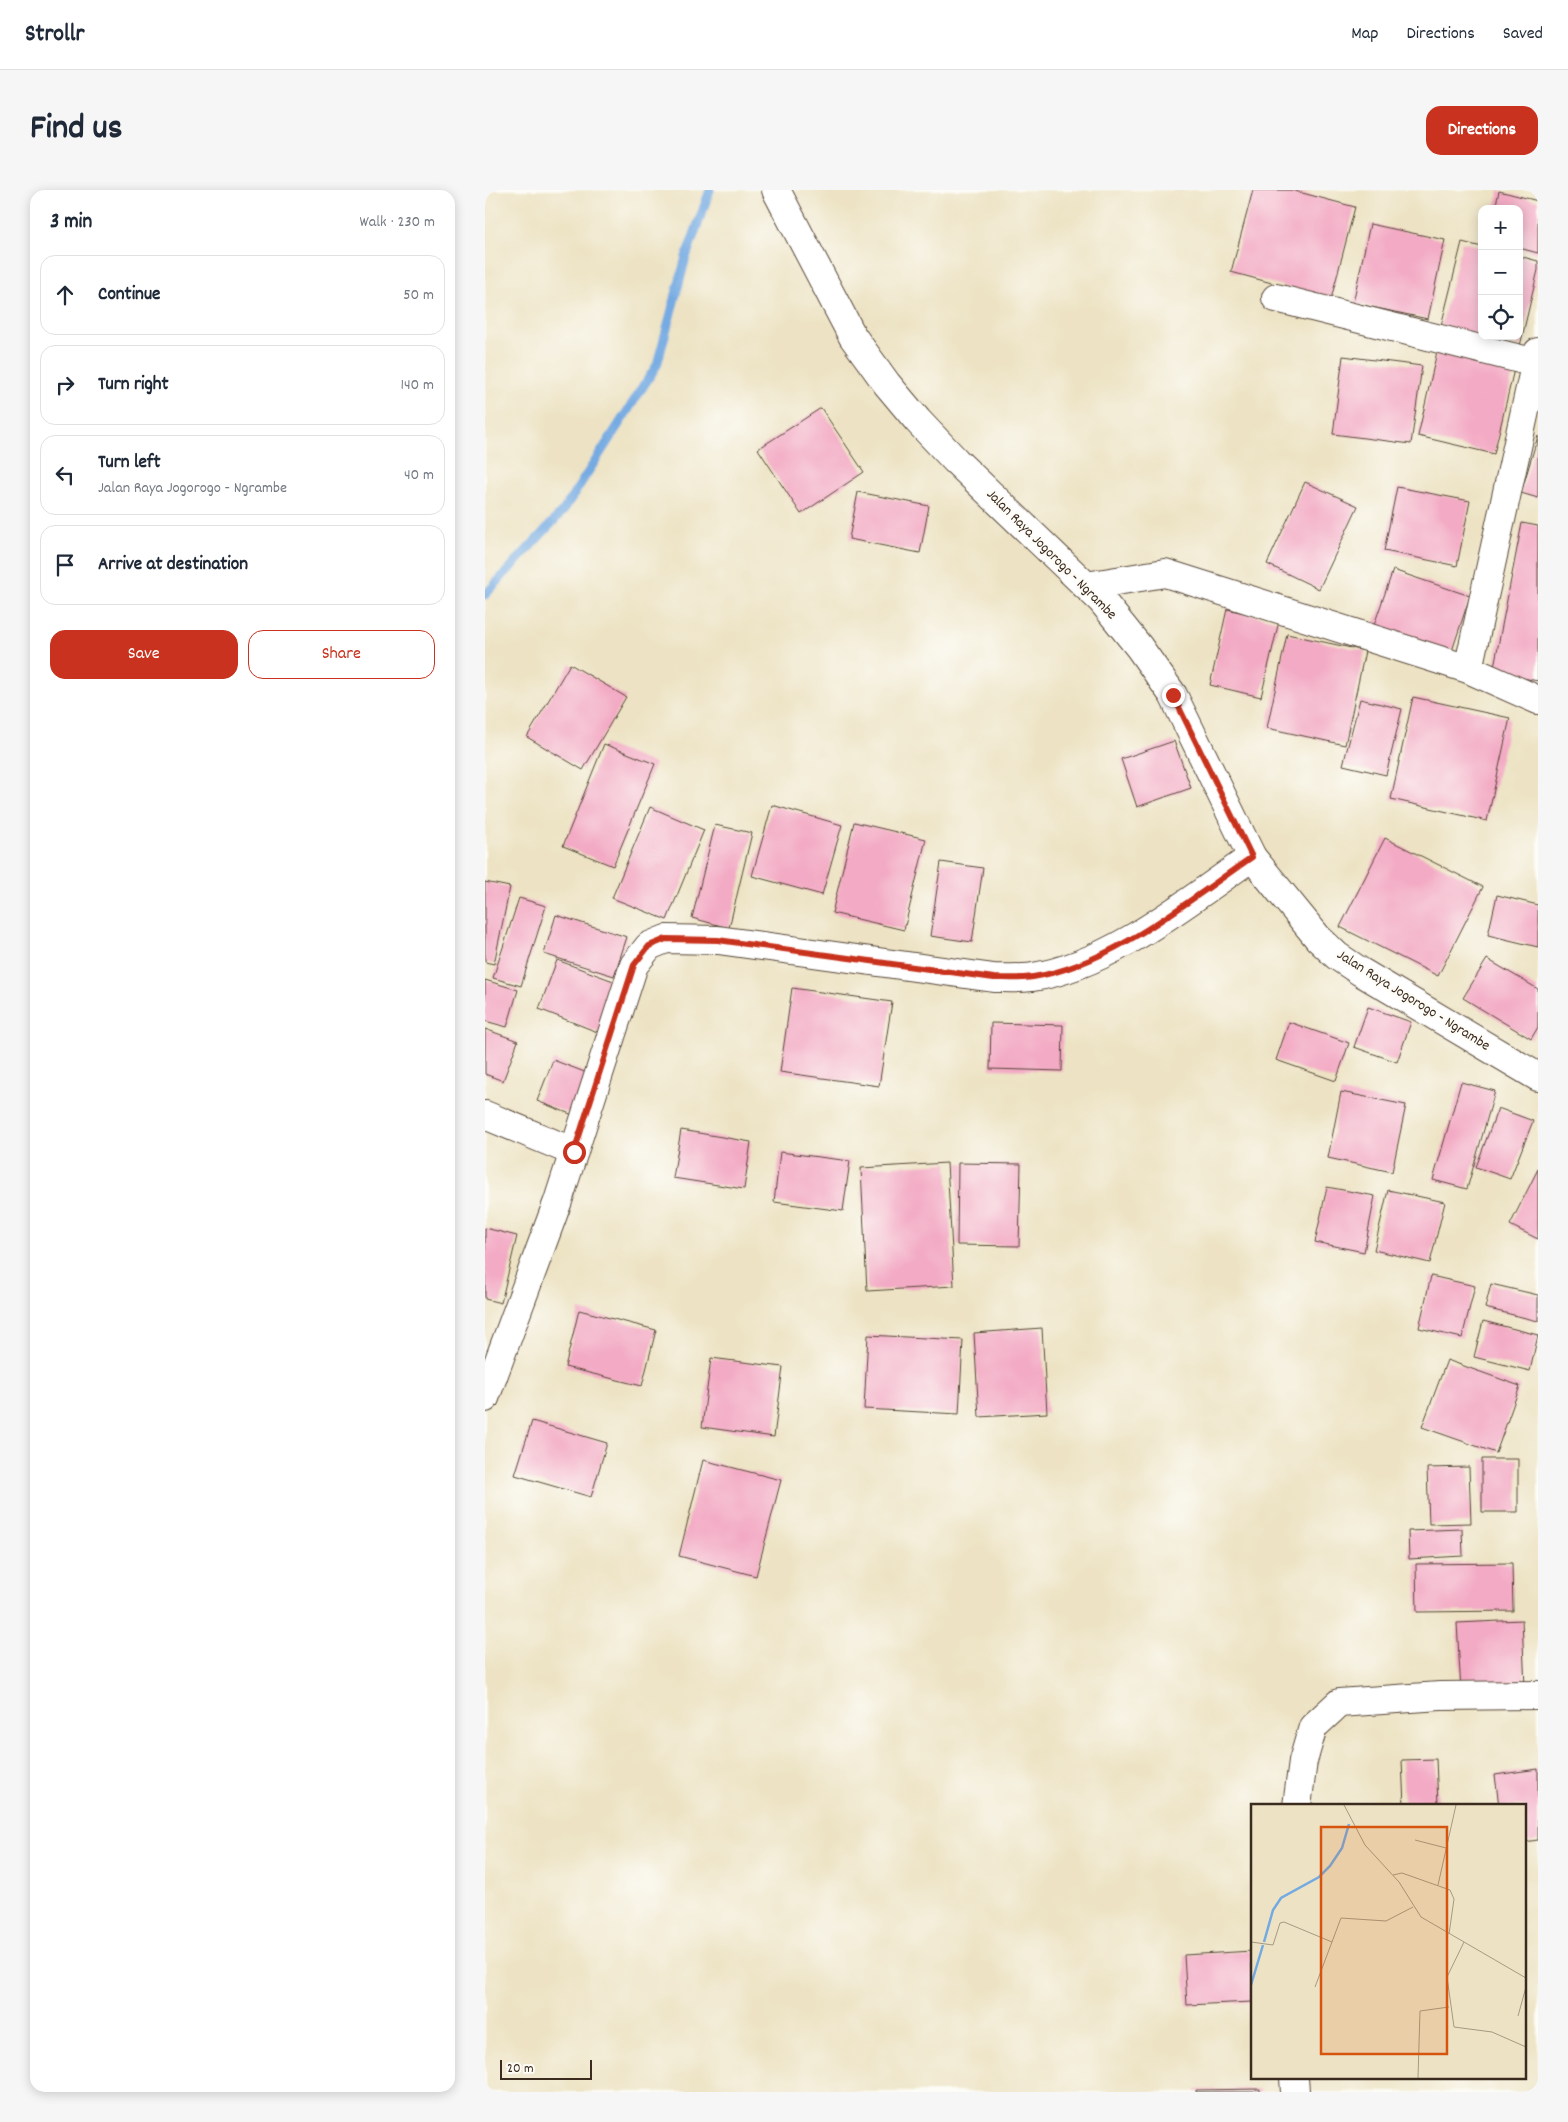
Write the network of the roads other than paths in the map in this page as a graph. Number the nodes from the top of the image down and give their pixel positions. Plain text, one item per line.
1 (778, 195) edge
2 (1276, 298) dead end
3 (1537, 357) edge
4 (1087, 586) junction
5 (1469, 669) junction
6 (1538, 700) edge
7 (1252, 857) junction
8 (1538, 1077) edge
9 (485, 1115) edge
10 (574, 1152) junction
11 (485, 1398) edge
12 (1538, 1695) edge
13 (1297, 1804) edge

1 - 4 street, Jalan Raya Jogorogo - Ngrambe
2 - 3 street
3 - 5 street
4 - 5 street
4 - 7 street, Jalan Raya Jogorogo - Ngrambe
5 - 6 street
7 - 8 street, Jalan Raya Jogorogo - Ngrambe
7 - 10 street
9 - 10 street
10 - 11 street
12 - 13 street

